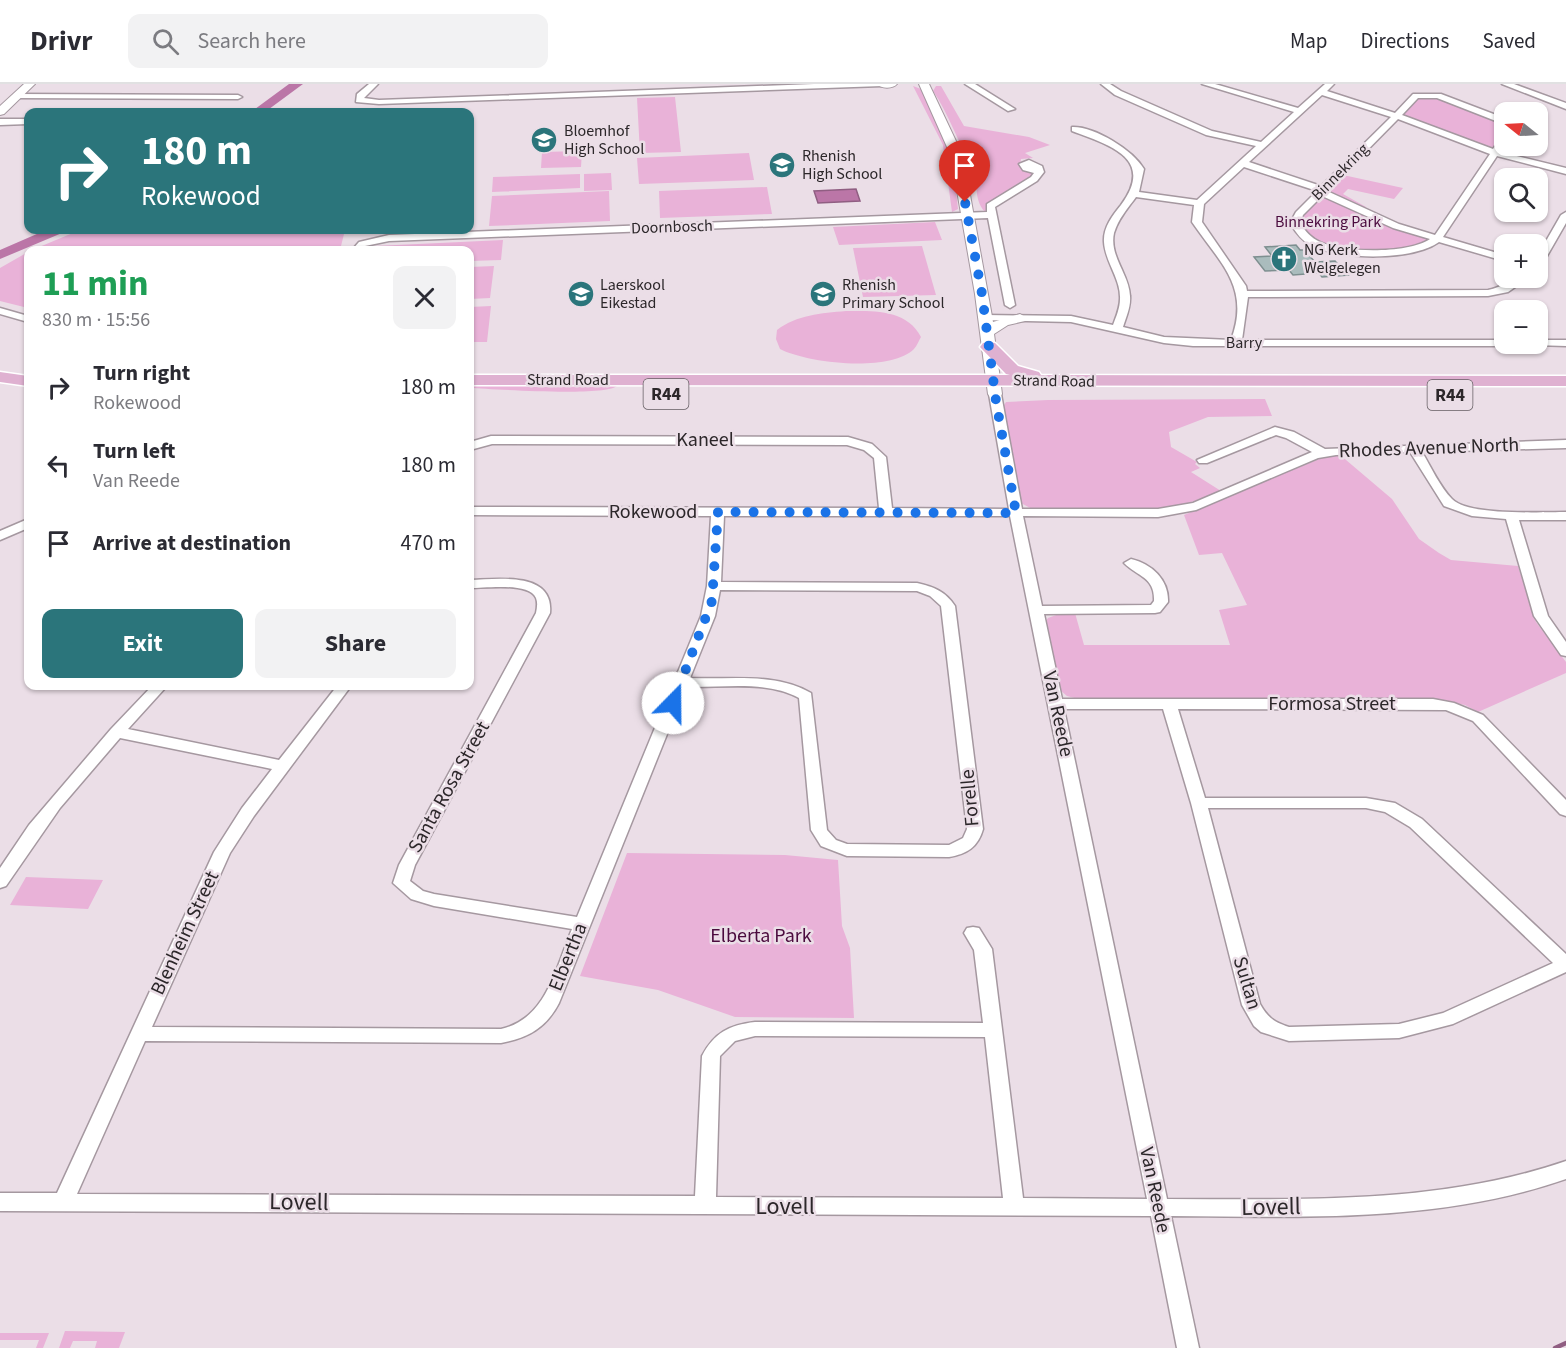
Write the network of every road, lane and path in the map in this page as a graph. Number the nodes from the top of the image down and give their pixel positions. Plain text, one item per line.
1 (30, 84) edge
2 (374, 84) edge
3 (585, 84) edge
4 (882, 84) edge
5 (892, 84) edge
6 (924, 84) edge
7 (985, 84) edge
8 (1105, 84) edge
9 (1206, 84) edge
10 (1330, 84) edge
11 (1508, 84) edge
12 (970, 85) edge
13 (784, 86) edge
14 (685, 88) edge
15 (1320, 92) junction
16 (585, 95) junction
17 (17, 96) junction
18 (238, 97) dead end
19 (1566, 106) edge
20 (1011, 109) dead end
21 (1299, 111) junction
22 (0, 112) edge
23 (1396, 116) junction
24 (1494, 117) edge
25 (0, 122) edge
26 (24, 122) edge
27 (1075, 129) dead end
28 (1261, 146) junction
29 (1494, 153) edge
30 (1494, 154) edge
31 (1507, 156) edge
32 (1242, 164) junction
33 (1037, 168) dead end
34 (1566, 171) edge
35 (1322, 191) junction
36 (1135, 194) junction
37 (1199, 203) junction
38 (968, 215) junction
39 (991, 215) junction
40 (1565, 220) edge
41 (1437, 239) junction
42 (360, 246) edge
43 (1548, 247) edge
44 (1494, 255) edge
45 (1506, 288) edge
46 (1244, 294) junction
47 (1010, 305) dead end
48 (0, 311) edge
49 (24, 318) edge
50 (1020, 318) joint
51 (1117, 329) junction
52 (987, 332) junction
53 (1235, 343) junction
54 (1494, 343) edge
55 (1548, 343) edge
56 (1566, 343) edge
57 (0, 367) edge
58 (24, 370) edge
59 (0, 377) edge
60 (24, 380) edge
61 (474, 380) edge
62 (1094, 381) junction
63 (1566, 381) edge
64 (994, 387) junction
65 (474, 393) edge
66 (1566, 395) edge
67 (1566, 444) edge
68 (474, 445) edge
69 (1413, 448) junction
70 (1323, 453) junction
71 (1203, 460) dead end
72 (474, 511) edge
73 (718, 512) junction
74 (886, 513) junction
75 (1016, 513) junction
76 (1511, 514) junction
77 (1566, 516) edge
78 (24, 525) edge
79 (0, 536) edge
80 (1131, 563) dead end
81 (474, 584) edge
82 (714, 586) junction
83 (1036, 610) junction
84 (1566, 652) edge
85 (682, 682) junction
86 (155, 690) edge
87 (341, 690) edge
88 (1055, 704) junction
89 (1169, 704) junction
90 (116, 732) junction
91 (282, 766) junction
92 (1199, 803) junction
93 (1566, 810) edge
94 (0, 882) edge
95 (581, 924) junction
96 (973, 933) dead end
97 (1566, 965) edge
98 (993, 1030) junction
99 (139, 1035) junction
100 (1566, 1170) edge
101 (0, 1202) edge
102 (63, 1202) junction
103 (1014, 1205) junction
104 (705, 1207) junction
105 (1159, 1207) junction
106 (1188, 1348) edge

1 - 17 street
2 - 16 street
3 - 16 street
4 - 5 street
4 - 13 street
6 - 38 street, Van Reede
7 - 12 street
8 - 28 street
9 - 21 street
10 - 15 street
11 - 19 street
12 - 20 street
13 - 14 street
14 - 16 street
15 - 21 street
15 - 23 street
17 - 18 street
17 - 22 street
21 - 28 street
23 - 24 street, Binnekring
23 - 29 street
23 - 35 street, Binnekring
25 - 26 street
27 - 36 street
28 - 32 street
30 - 41 street
31 - 34 street
32 - 35 street
32 - 37 street
33 - 39 street
35 - 41 street
35 - 41 street, Binnekring
36 - 37 street
36 - 51 street
37 - 46 street
38 - 39 street, Doornbosch
38 - 42 street, Doornbosch
38 - 52 street, Van Reede
39 - 47 street
40 - 43 street
41 - 44 street
45 - 46 street
46 - 53 street
48 - 49 street
50 - 51 street, Barry
50 - 52 street
51 - 53 street, Barry
52 - 62 main road
52 - 64 street, Van Reede
53 - 54 street, Barry
55 - 56 street
57 - 58 main road
59 - 60 main road
61 - 64 main road, Strand Road / R44
62 - 63 main road, Strand Road / R44
62 - 64 main road, Strand Road / R44
64 - 65 main road, Strand Road / R44
64 - 66 main road, Strand Road / R44
64 - 75 street, Van Reede
67 - 69 street, Rhodes Avenue North
68 - 74 street, Kaneel
69 - 70 street, Rhodes Avenue North
69 - 76 street
70 - 71 street
70 - 75 street, Rhodes Avenue North
72 - 73 street, Rokewood
73 - 74 street, Rokewood
73 - 82 street, Elbertha
74 - 75 street, Rokewood
75 - 83 street, Van Reede
76 - 77 street
76 - 84 street
78 - 79 street
80 - 83 street
81 - 95 street, Santa Rosa Street
82 - 85 street, Elbertha
82 - 85 street, Forelle
83 - 88 street, Van Reede
85 - 95 street, Elbertha
86 - 90 street
87 - 91 street, Blenheim Street
88 - 89 street, Formosa Street
88 - 105 street, Van Reede
89 - 92 street, Sultan
89 - 93 street, Formosa Street
90 - 91 street
90 - 94 street
91 - 99 street, Blenheim Street
92 - 97 street
92 - 97 street, Sultan
95 - 99 street, Elbertha
96 - 98 street
98 - 103 street
98 - 104 street
99 - 102 street, Blenheim Street
100 - 105 street, Lovell
101 - 102 street, Lovell
102 - 104 street, Lovell
103 - 104 street, Lovell
103 - 105 street, Lovell
105 - 106 street, Van Reede

